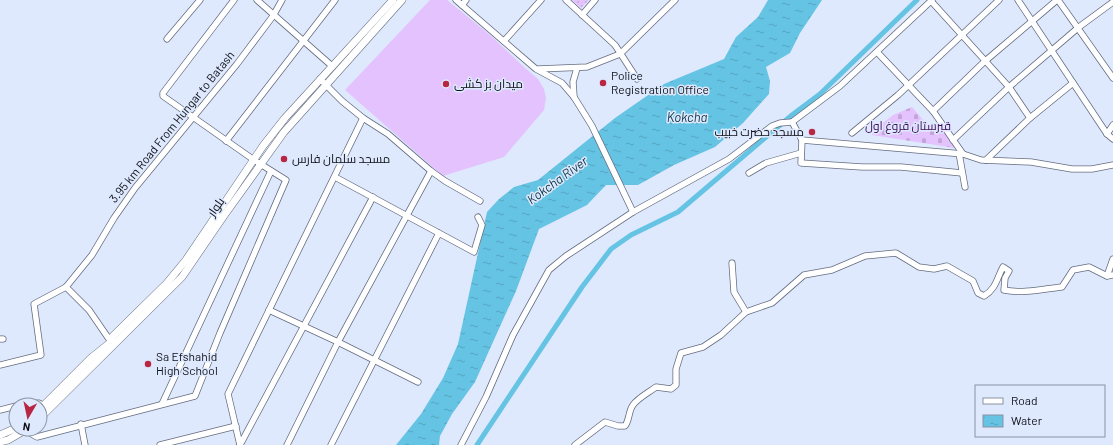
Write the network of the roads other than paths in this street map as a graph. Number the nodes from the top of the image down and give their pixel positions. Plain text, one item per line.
1 (200, 0) edge
2 (234, 0) edge
3 (256, 0) edge
4 (282, 0) edge
5 (335, 0) edge
6 (393, 0) edge
7 (402, 0) edge
8 (456, 0) edge
9 (541, 0) edge
10 (566, 0) edge
11 (595, 0) edge
12 (675, 0) edge
13 (932, 0) edge
14 (999, 0) edge
15 (1018, 0) edge
16 (1057, 0) edge
17 (464, 2) edge
18 (1113, 2) edge
19 (582, 14) junction
20 (273, 16) junction
21 (1033, 22) junction
22 (1079, 27) junction
23 (962, 36) junction
24 (167, 39) dead end
25 (305, 40) junction
26 (504, 41) junction
27 (877, 52) junction
28 (1052, 52) junction
29 (620, 54) junction
30 (984, 62) junction
31 (332, 66) junction
32 (577, 68) junction
33 (536, 69) junction
34 (1113, 78) edge
35 (320, 79) junction
36 (637, 79) dead end
37 (1073, 82) junction
38 (326, 85) junction
39 (908, 85) junction
40 (1009, 87) junction
41 (574, 97) junction
42 (933, 111) junction
43 (192, 117) junction
44 (363, 118) junction
45 (1030, 118) junction
46 (792, 122) junction
47 (1113, 126) edge
48 (852, 133) dead end
49 (1107, 134) junction
50 (1113, 139) edge
51 (802, 140) junction
52 (953, 140) junction
53 (226, 141) junction
54 (801, 153) junction
55 (961, 153) junction
56 (986, 160) junction
57 (257, 162) junction
58 (1113, 165) edge
59 (271, 171) junction
60 (431, 171) junction
61 (962, 173) junction
62 (749, 174) dead end
63 (334, 177) junction
64 (965, 187) dead end
65 (373, 197) junction
66 (480, 201) dead end
67 (633, 212) junction
68 (407, 216) junction
69 (478, 216) dead end
70 (439, 233) junction
71 (1113, 259) edge
72 (732, 263) dead end
73 (1110, 276) edge
74 (66, 287) junction
75 (269, 310) junction
76 (746, 312) junction
77 (303, 325) junction
78 (110, 342) junction
79 (338, 342) junction
80 (374, 360) junction
81 (0, 365) edge
82 (418, 382) dead end
83 (69, 384) junction
84 (48, 403) edge
85 (162, 404) junction
86 (48, 409) edge
87 (81, 424) junction
88 (236, 426) junction
89 (48, 433) edge
90 (13, 437) edge
91 (0, 442) edge
92 (85, 445) edge
93 (160, 445) edge
94 (240, 445) edge
95 (287, 445) edge
96 (331, 445) edge
97 (461, 445) edge
98 (575, 445) edge

1 - 24 street
2 - 43 street
3 - 20 street
4 - 20 street, 3.95 km Road From Hungar to Batash
5 - 25 street
6 - 31 main road, بلوار
7 - 38 main road, بلوار
8 - 17 street
9 - 26 street
10 - 19 street
11 - 19 street
12 - 29 street
13 - 23 street
13 - 27 street
14 - 23 street
15 - 21 street
16 - 21 street
16 - 22 street
17 - 26 street
18 - 22 street
19 - 29 street
20 - 25 street
20 - 43 street, 3.95 km Road From Hungar to Batash
21 - 28 street
21 - 30 street
22 - 28 street
22 - 34 street
23 - 30 street
23 - 39 street
25 - 31 street
25 - 53 street
26 - 33 street
27 - 39 street
27 - 46 street
28 - 37 street
28 - 40 street
29 - 32 street
29 - 36 street
30 - 40 street
30 - 42 street
31 - 35 main road, بلوار
32 - 33 street
32 - 41 street
33 - 41 street
35 - 38 street
35 - 57 main road, بلوار
37 - 45 street
37 - 49 street
38 - 44 street
38 - 57 main road, بلوار
39 - 42 street
39 - 48 street
40 - 45 street
40 - 52 street
41 - 67 street
42 - 52 street
43 - 53 street
43 - 74 street, 3.95 km Road From Hungar to Batash
44 - 60 street
44 - 63 street
45 - 56 street
46 - 51 street
46 - 67 street
47 - 49 street
49 - 50 street
51 - 54 street
51 - 55 street
52 - 55 street
53 - 57 street
54 - 61 street
54 - 62 street
55 - 56 street
55 - 61 street
56 - 58 street
57 - 59 street
57 - 78 main road, بلوار
57 - 83 main road, بلوار
59 - 85 street
59 - 85 street
60 - 66 street
60 - 68 street
61 - 64 street
63 - 65 street
63 - 75 street
65 - 68 street
65 - 77 street
67 - 97 street
68 - 70 street
68 - 79 street
69 - 70 street
70 - 80 street
71 - 73 street
72 - 76 street
73 - 76 street
74 - 78 street
74 - 81 street
75 - 77 street
75 - 88 street
76 - 98 street
77 - 79 street
77 - 94 street
78 - 83 main road, بلوار
79 - 80 street
79 - 95 street
80 - 82 street
80 - 96 street
83 - 84 main road, بلوار
83 - 86 main road, بلوار
85 - 87 street
87 - 89 street
87 - 92 street
88 - 93 street
88 - 94 street
90 - 91 main road

